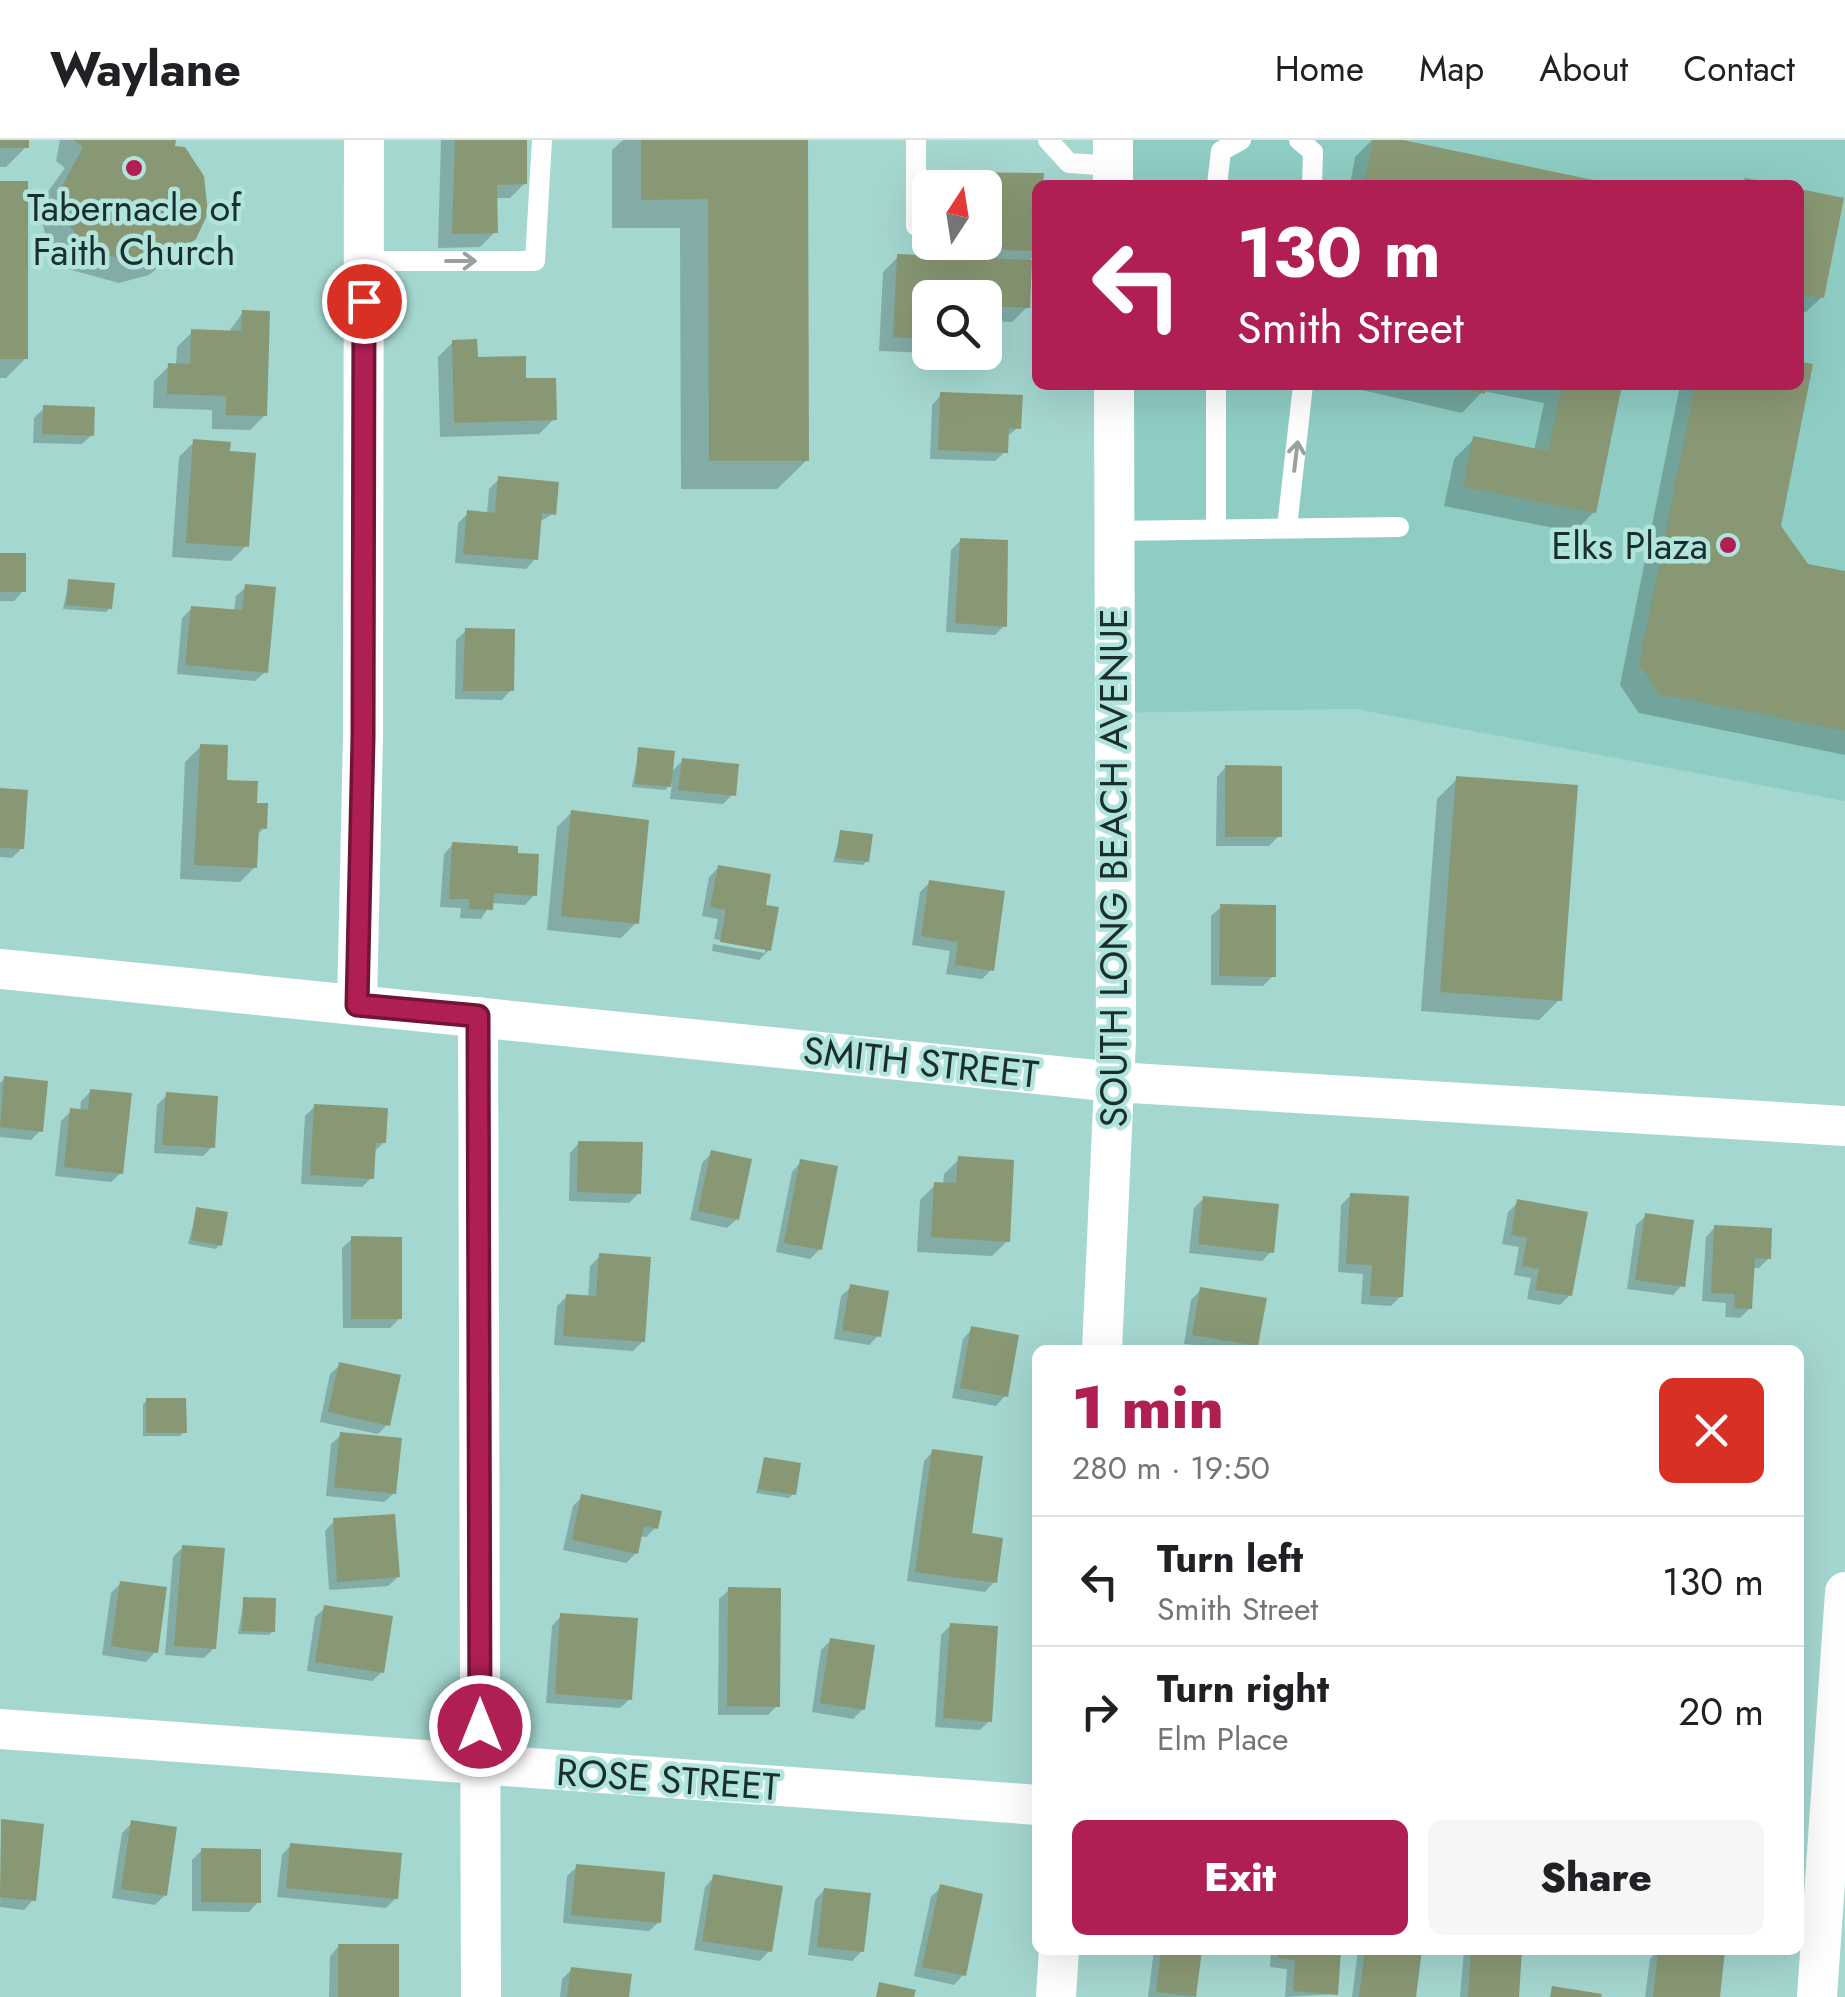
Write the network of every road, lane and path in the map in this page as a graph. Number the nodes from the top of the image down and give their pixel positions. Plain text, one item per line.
1 (364, 140) edge
2 (542, 140) edge
3 (916, 140) edge
4 (1048, 140) edge
5 (1241, 140) edge
6 (1299, 140) edge
7 (1113, 164) edge
8 (916, 170) edge
9 (1218, 180) edge
10 (1312, 180) edge
11 (364, 261) junction
12 (1114, 390) edge
13 (1216, 390) edge
14 (1302, 390) edge
15 (1398, 526) dead end
16 (1287, 527) junction
17 (1216, 528) junction
18 (1114, 531) junction
19 (0, 970) edge
20 (357, 1005) junction
21 (478, 1016) junction
22 (1115, 1082) junction
23 (1845, 1126) edge
24 (1102, 1345) edge
25 (1845, 1592) edge
26 (0, 1729) edge
27 (480, 1765) junction
28 (1032, 1805) edge
29 (1824, 1859) edge
30 (1059, 1955) edge
31 (480, 1997) edge
32 (1056, 1997) edge
33 (1818, 1997) edge

1 - 11 street
11 -> 2 lane
3 - 8 lane
4 - 7 lane
5 - 9 lane
6 - 10 lane
11 - 20 street
12 - 18 street, SOUTH LONG BEACH AVENUE
13 - 17 lane
16 -> 14 lane
15 - 16 lane
16 - 17 lane
17 - 18 lane
18 - 22 street, SOUTH LONG BEACH AVENUE
19 - 20 street, SMITH STREET
20 - 21 street, SMITH STREET
21 - 22 street, SMITH STREET
21 - 27 street
22 - 23 street, SMITH STREET
22 - 24 street, SOUTH LONG BEACH AVENUE
25 - 29 street
26 - 27 street, ROSE STREET
27 - 28 street, ROSE STREET
27 - 31 street
29 - 33 street
30 - 32 street

